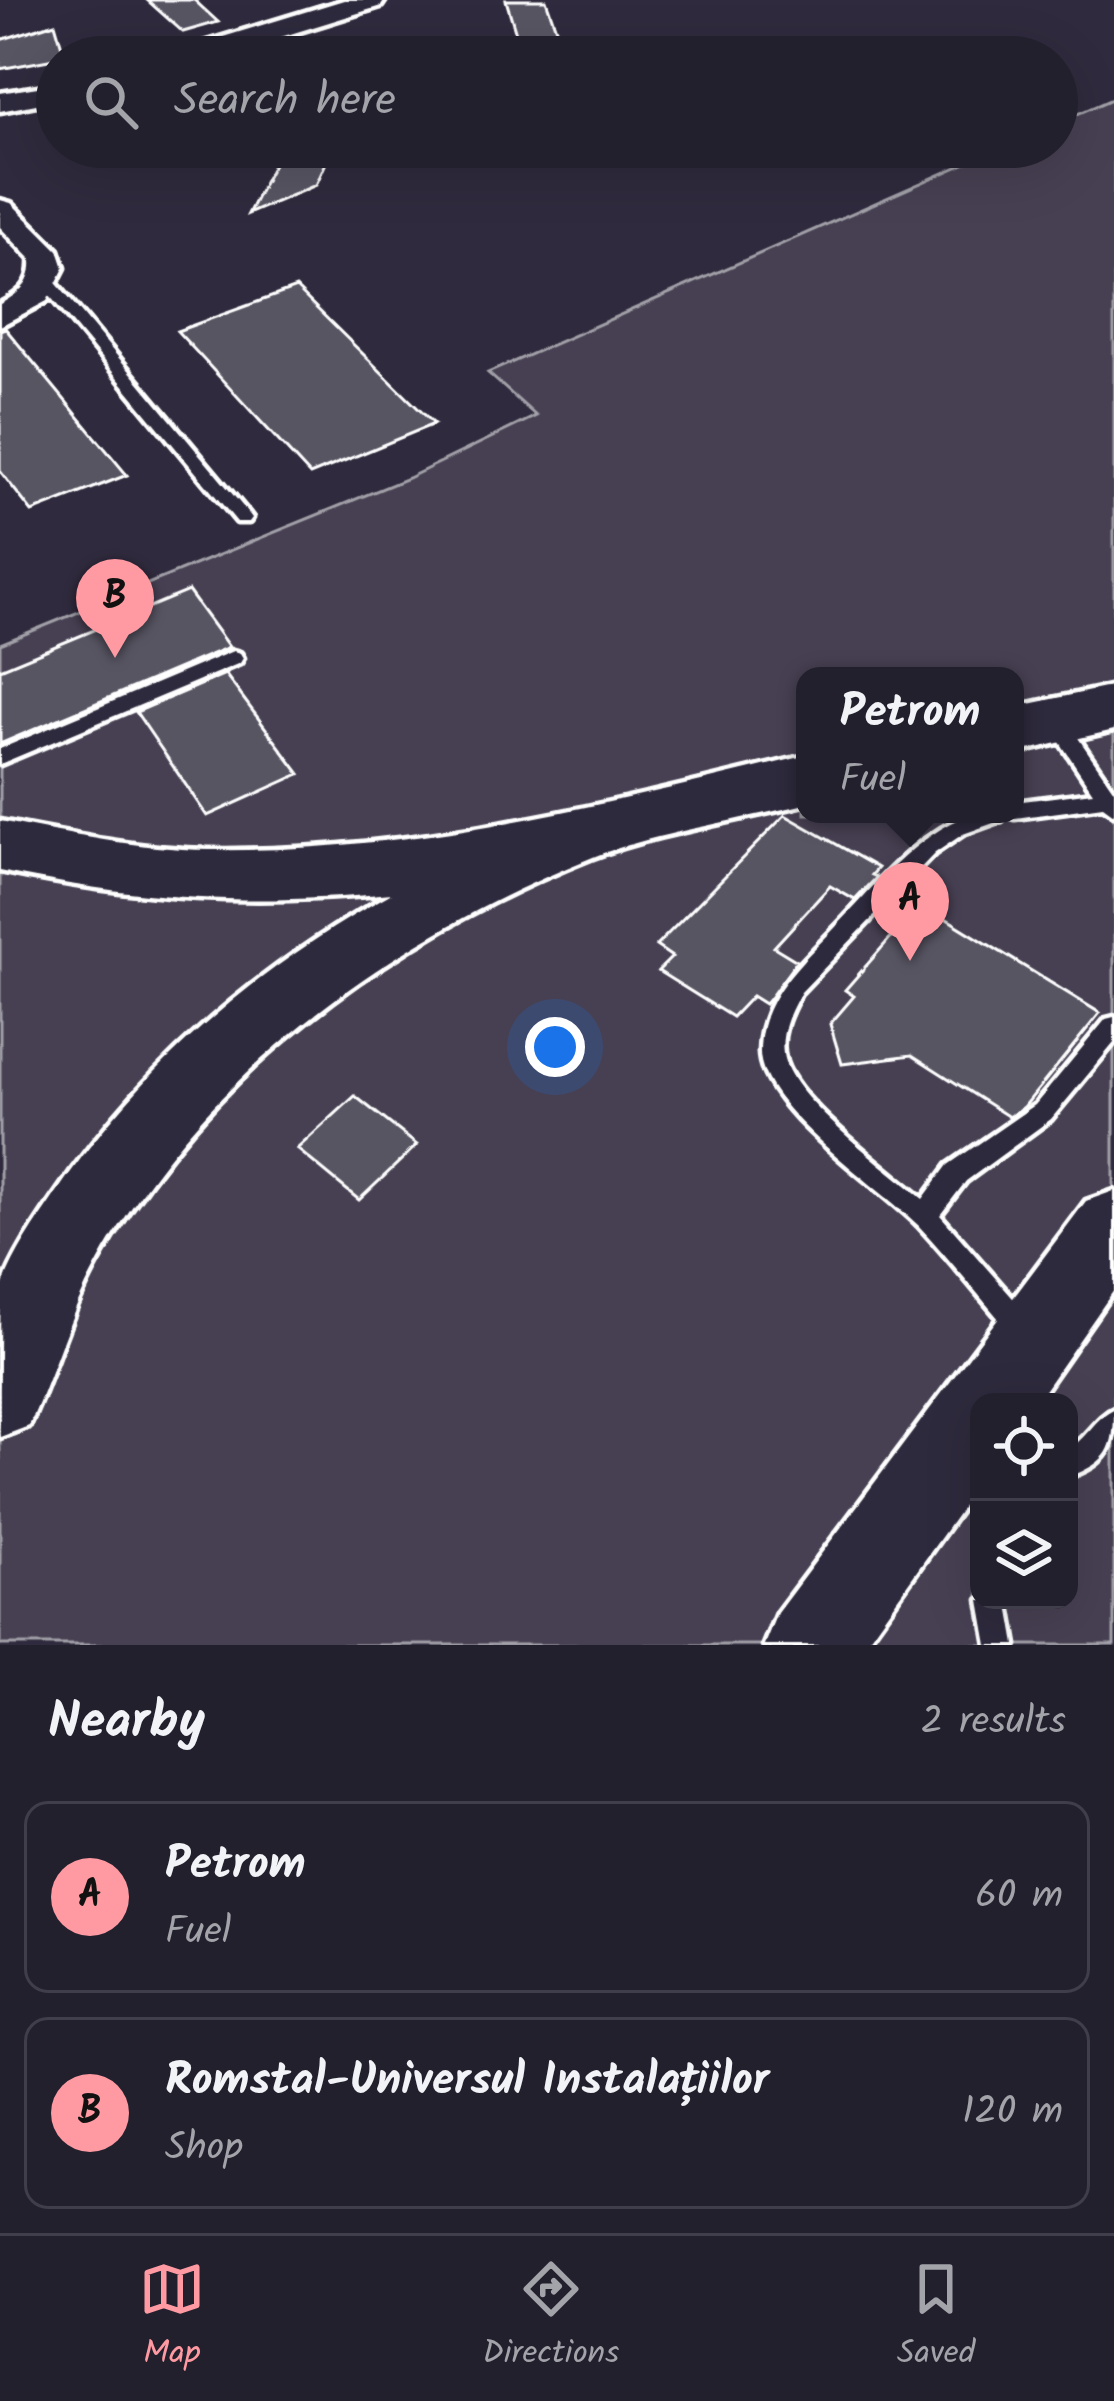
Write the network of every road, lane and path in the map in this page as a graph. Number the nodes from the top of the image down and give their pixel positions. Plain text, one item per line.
1 (372, 0) edge
2 (255, 36) edge
3 (36, 96) edge
4 (0, 102) edge
5 (0, 209) edge
6 (46, 281) junction
7 (0, 316) edge
8 (243, 518) dead end
9 (233, 658) dead end
10 (1062, 720) edge
11 (0, 757) edge
12 (796, 782) edge
13 (1110, 802) edge
14 (1024, 809) edge
15 (970, 823) edge
16 (575, 837) junction
17 (0, 846) edge
18 (1114, 1026) edge
19 (926, 1216) junction
20 (1099, 1258) edge
21 (1010, 1371) edge
22 (0, 1398) edge
23 (1114, 1422) edge
24 (970, 1426) edge
25 (1078, 1458) edge
26 (996, 1609) edge
27 (809, 1645) edge
28 (1002, 1645) edge

1 - 2 street
3 - 4 street
5 - 6 street
6 - 7 street
6 - 8 lane
9 - 11 lane
10 - 13 lane
12 - 16 main road
13 - 14 lane
15 - 19 lane
16 - 17 main road
16 - 22 main road
18 - 19 lane
19 - 21 lane
20 - 21 main road
23 - 25 lane
24 - 27 main road
26 - 28 lane

